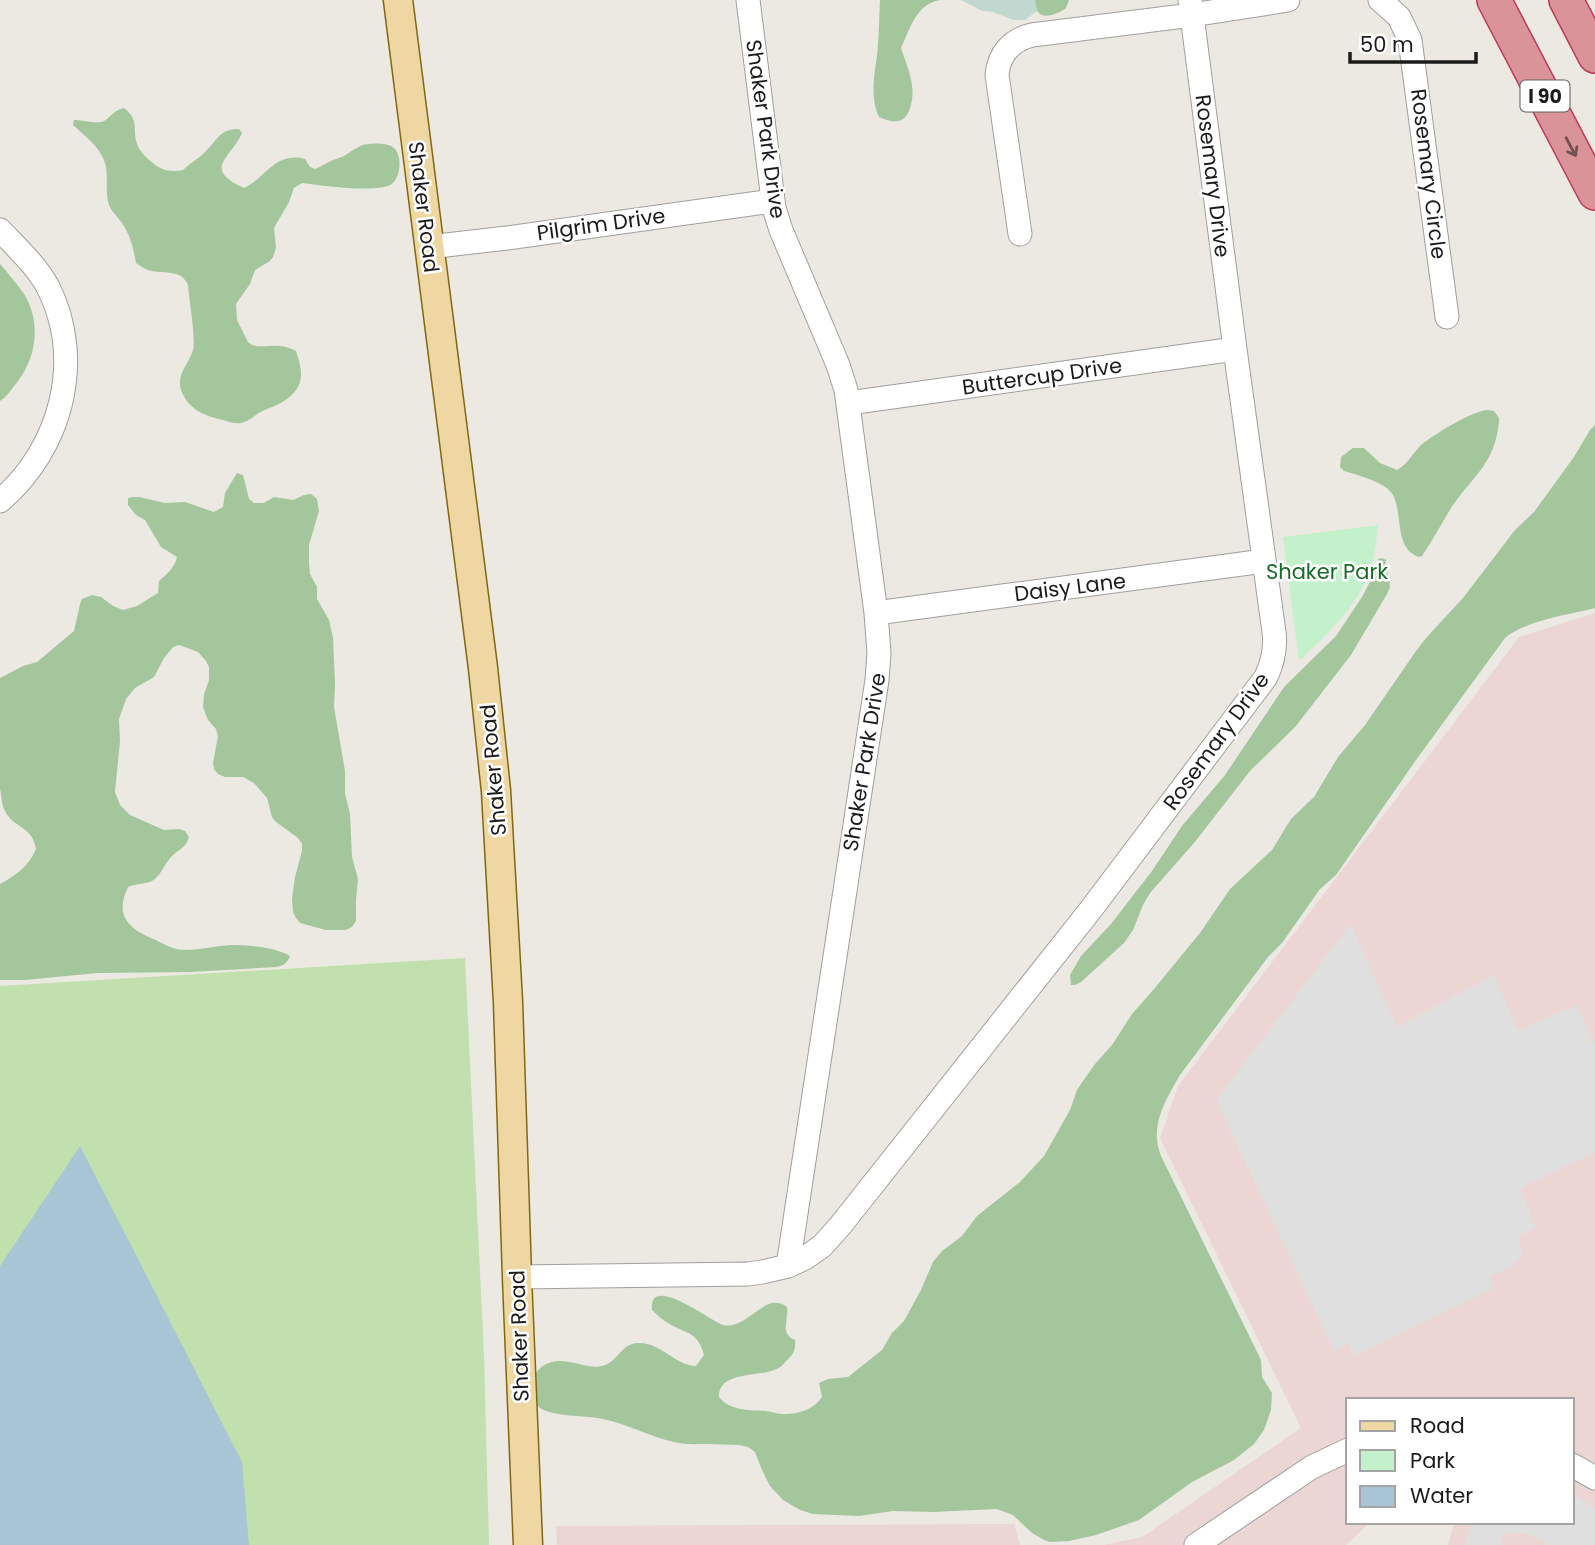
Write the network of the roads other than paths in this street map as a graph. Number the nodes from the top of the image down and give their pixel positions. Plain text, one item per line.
1 (398, 0) edge
2 (748, 0) edge
3 (1288, 0) edge
4 (1380, 0) edge
5 (1494, 0) edge
6 (1566, 0) edge
7 (1191, 7) edge
8 (1595, 56) edge
9 (1595, 193) edge
10 (772, 201) junction
11 (0, 230) edge
12 (1020, 234) dead end
13 (429, 247) junction
14 (1447, 317) dead end
15 (1235, 349) junction
16 (849, 403) junction
17 (0, 500) edge
18 (1264, 561) junction
19 (876, 613) junction
20 (788, 1266) junction
21 (517, 1277) junction
22 (1346, 1451) edge
23 (1574, 1466) edge
24 (1595, 1478) edge
25 (528, 1545) edge
26 (1196, 1545) edge

1 - 13 main road, Shaker Road
2 - 10 street, Shaker Park Drive
3 - 7 street
4 - 14 street, Rosemary Circle
5 -> 9 highway, I 90
6 - 8 highway
7 - 12 street
7 - 15 street, Rosemary Drive
10 - 13 street, Pilgrim Drive
10 - 16 street, Shaker Park Drive
11 - 17 street
13 - 21 main road, Shaker Road
15 - 16 street, Buttercup Drive
15 - 18 street, Rosemary Drive
16 - 19 street, Shaker Park Drive
18 - 19 street, Daisy Lane
18 - 20 street, Rosemary Drive
19 - 20 street, Shaker Park Drive
20 - 21 street
21 - 25 main road, Shaker Road
22 - 26 street
23 - 24 street

